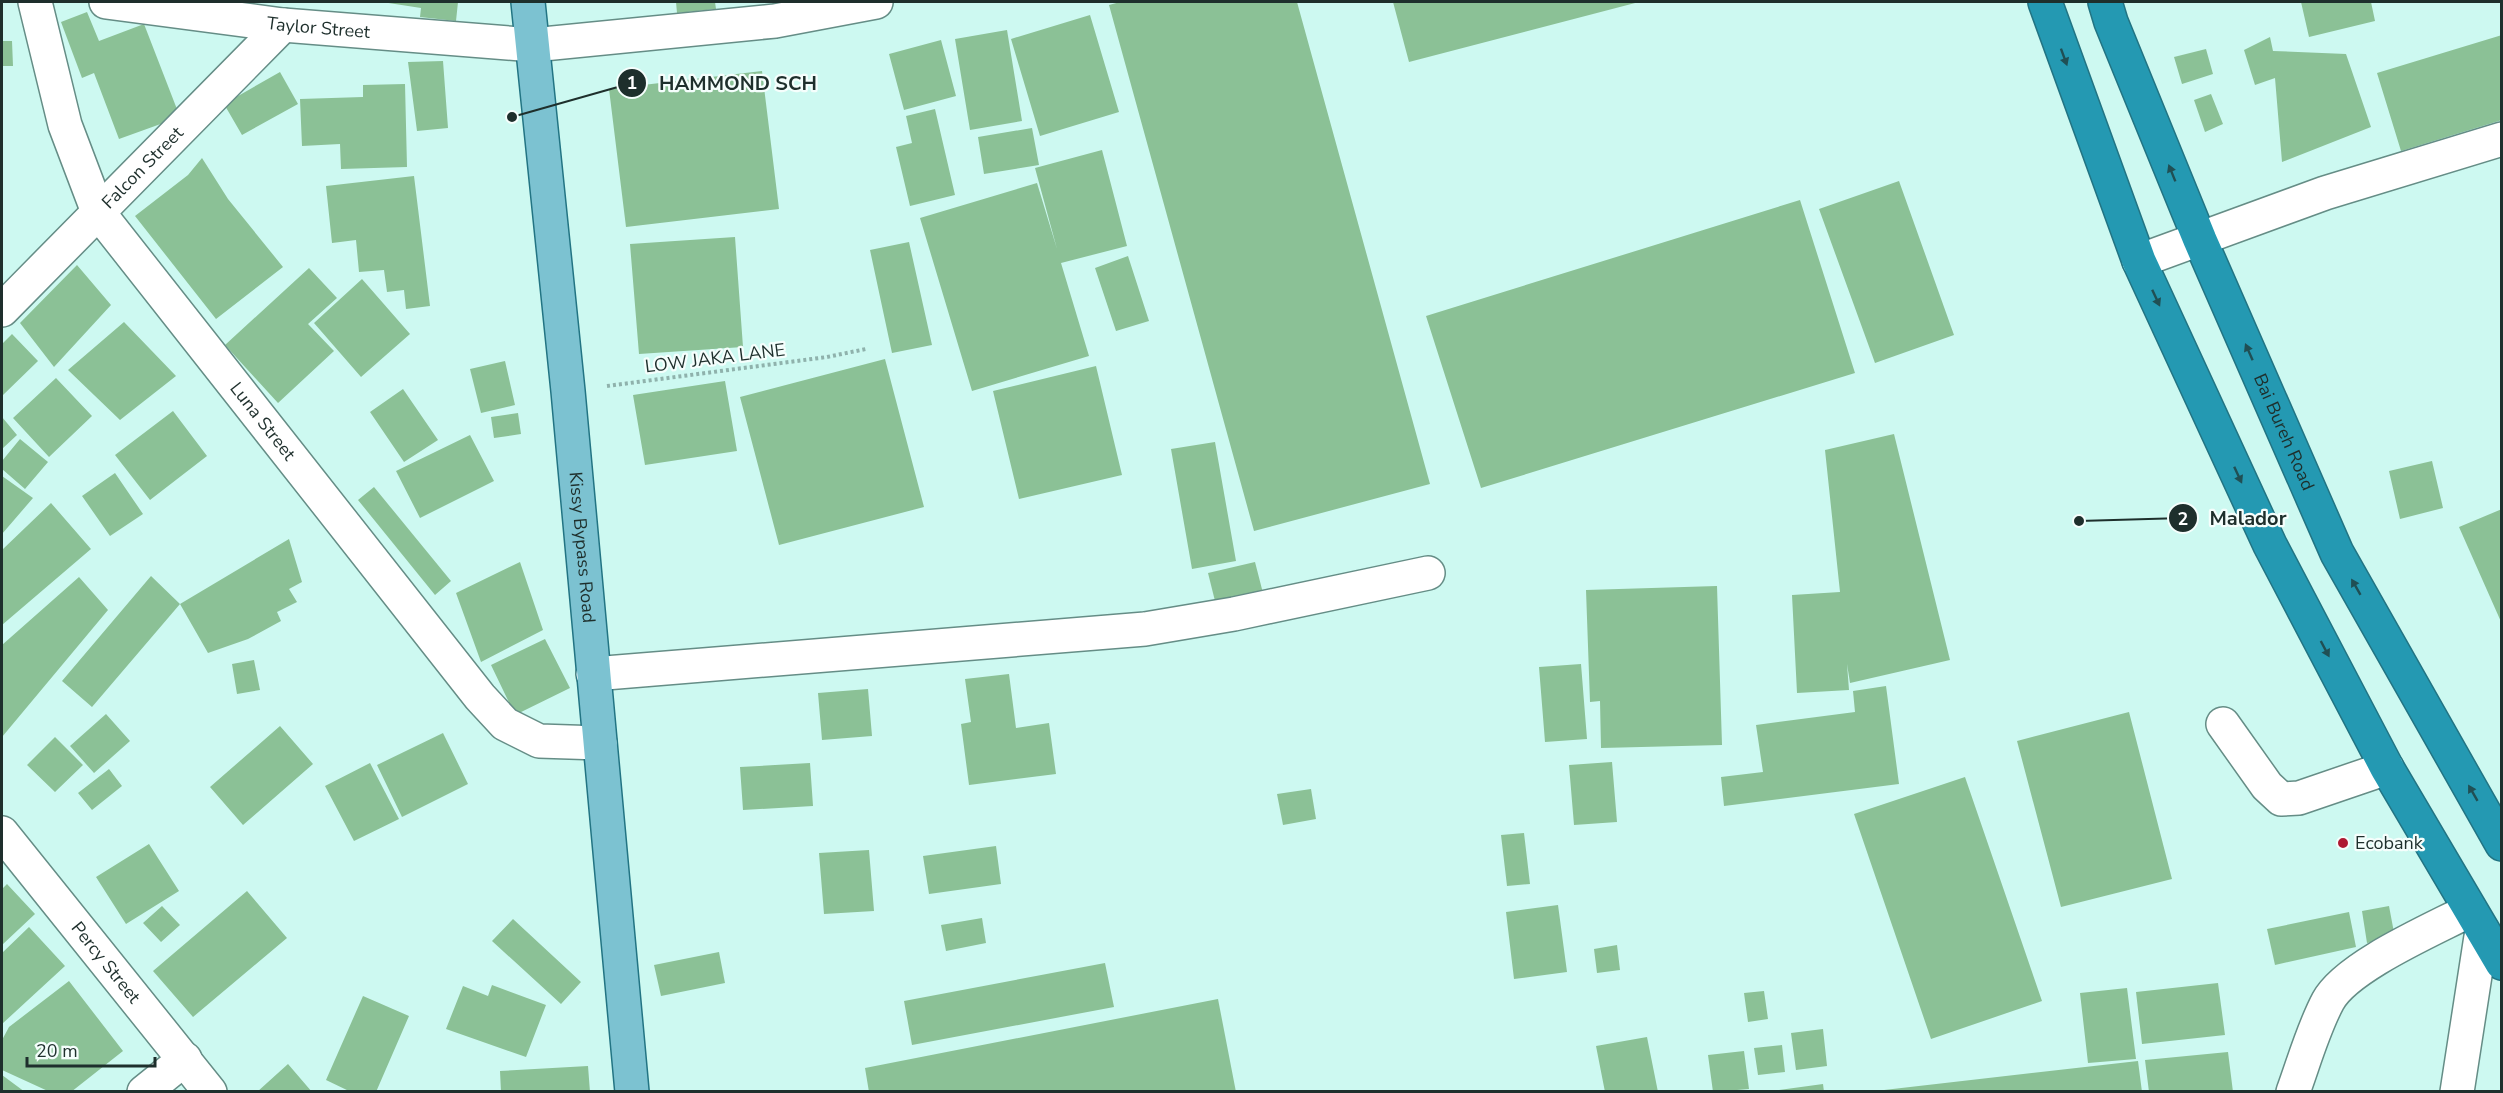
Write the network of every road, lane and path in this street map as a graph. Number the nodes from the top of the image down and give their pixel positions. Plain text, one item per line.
1 (35, 2) edge
2 (106, 2) edge
3 (528, 2) edge
4 (876, 2) edge
5 (2045, 2) edge
6 (2105, 2) edge
7 (283, 25) junction
8 (532, 45) junction
9 (2502, 139) edge
10 (98, 212) junction
11 (2200, 240) junction
12 (2139, 261) junction
13 (2, 310) edge
14 (866, 350) dead end
15 (568, 391) junction
16 (1428, 573) dead end
17 (592, 674) junction
18 (2223, 724) dead end
19 (600, 743) junction
20 (2387, 768) junction
21 (2, 833) edge
22 (2502, 844) edge
23 (2476, 920) junction
24 (2502, 963) edge
25 (185, 1059) junction
26 (144, 1092) edge
27 (210, 1092) edge
28 (632, 1092) edge
29 (2293, 1092) edge
30 (2457, 1092) edge

1 - 10 street, Luna Street
2 - 7 street, Taylor Street
3 - 8 main road, Kissy Bypass Road
4 - 8 street, Taylor Street
5 -> 12 highway
11 -> 6 highway, Bai Bureh Road
7 - 8 street, Taylor Street
7 - 10 street, Falcon Street
8 - 15 main road, Kissy Bypass Road
9 - 11 street
10 - 13 street, Falcon Street
10 - 19 street, Luna Street
11 - 12 street
22 -> 11 highway, Bai Bureh Road
12 -> 20 highway
14 - 15 path, LOW JAKA LANE
15 - 17 main road, Kissy Bypass Road
16 - 17 street
17 - 19 main road, Kissy Bypass Road
18 - 20 street
19 - 28 main road, Kissy Bypass Road
20 - 23 highway
21 - 25 street, Percy Street
23 - 24 highway
23 - 29 street
23 - 30 street
25 - 26 street
25 - 27 street, Percy Street

